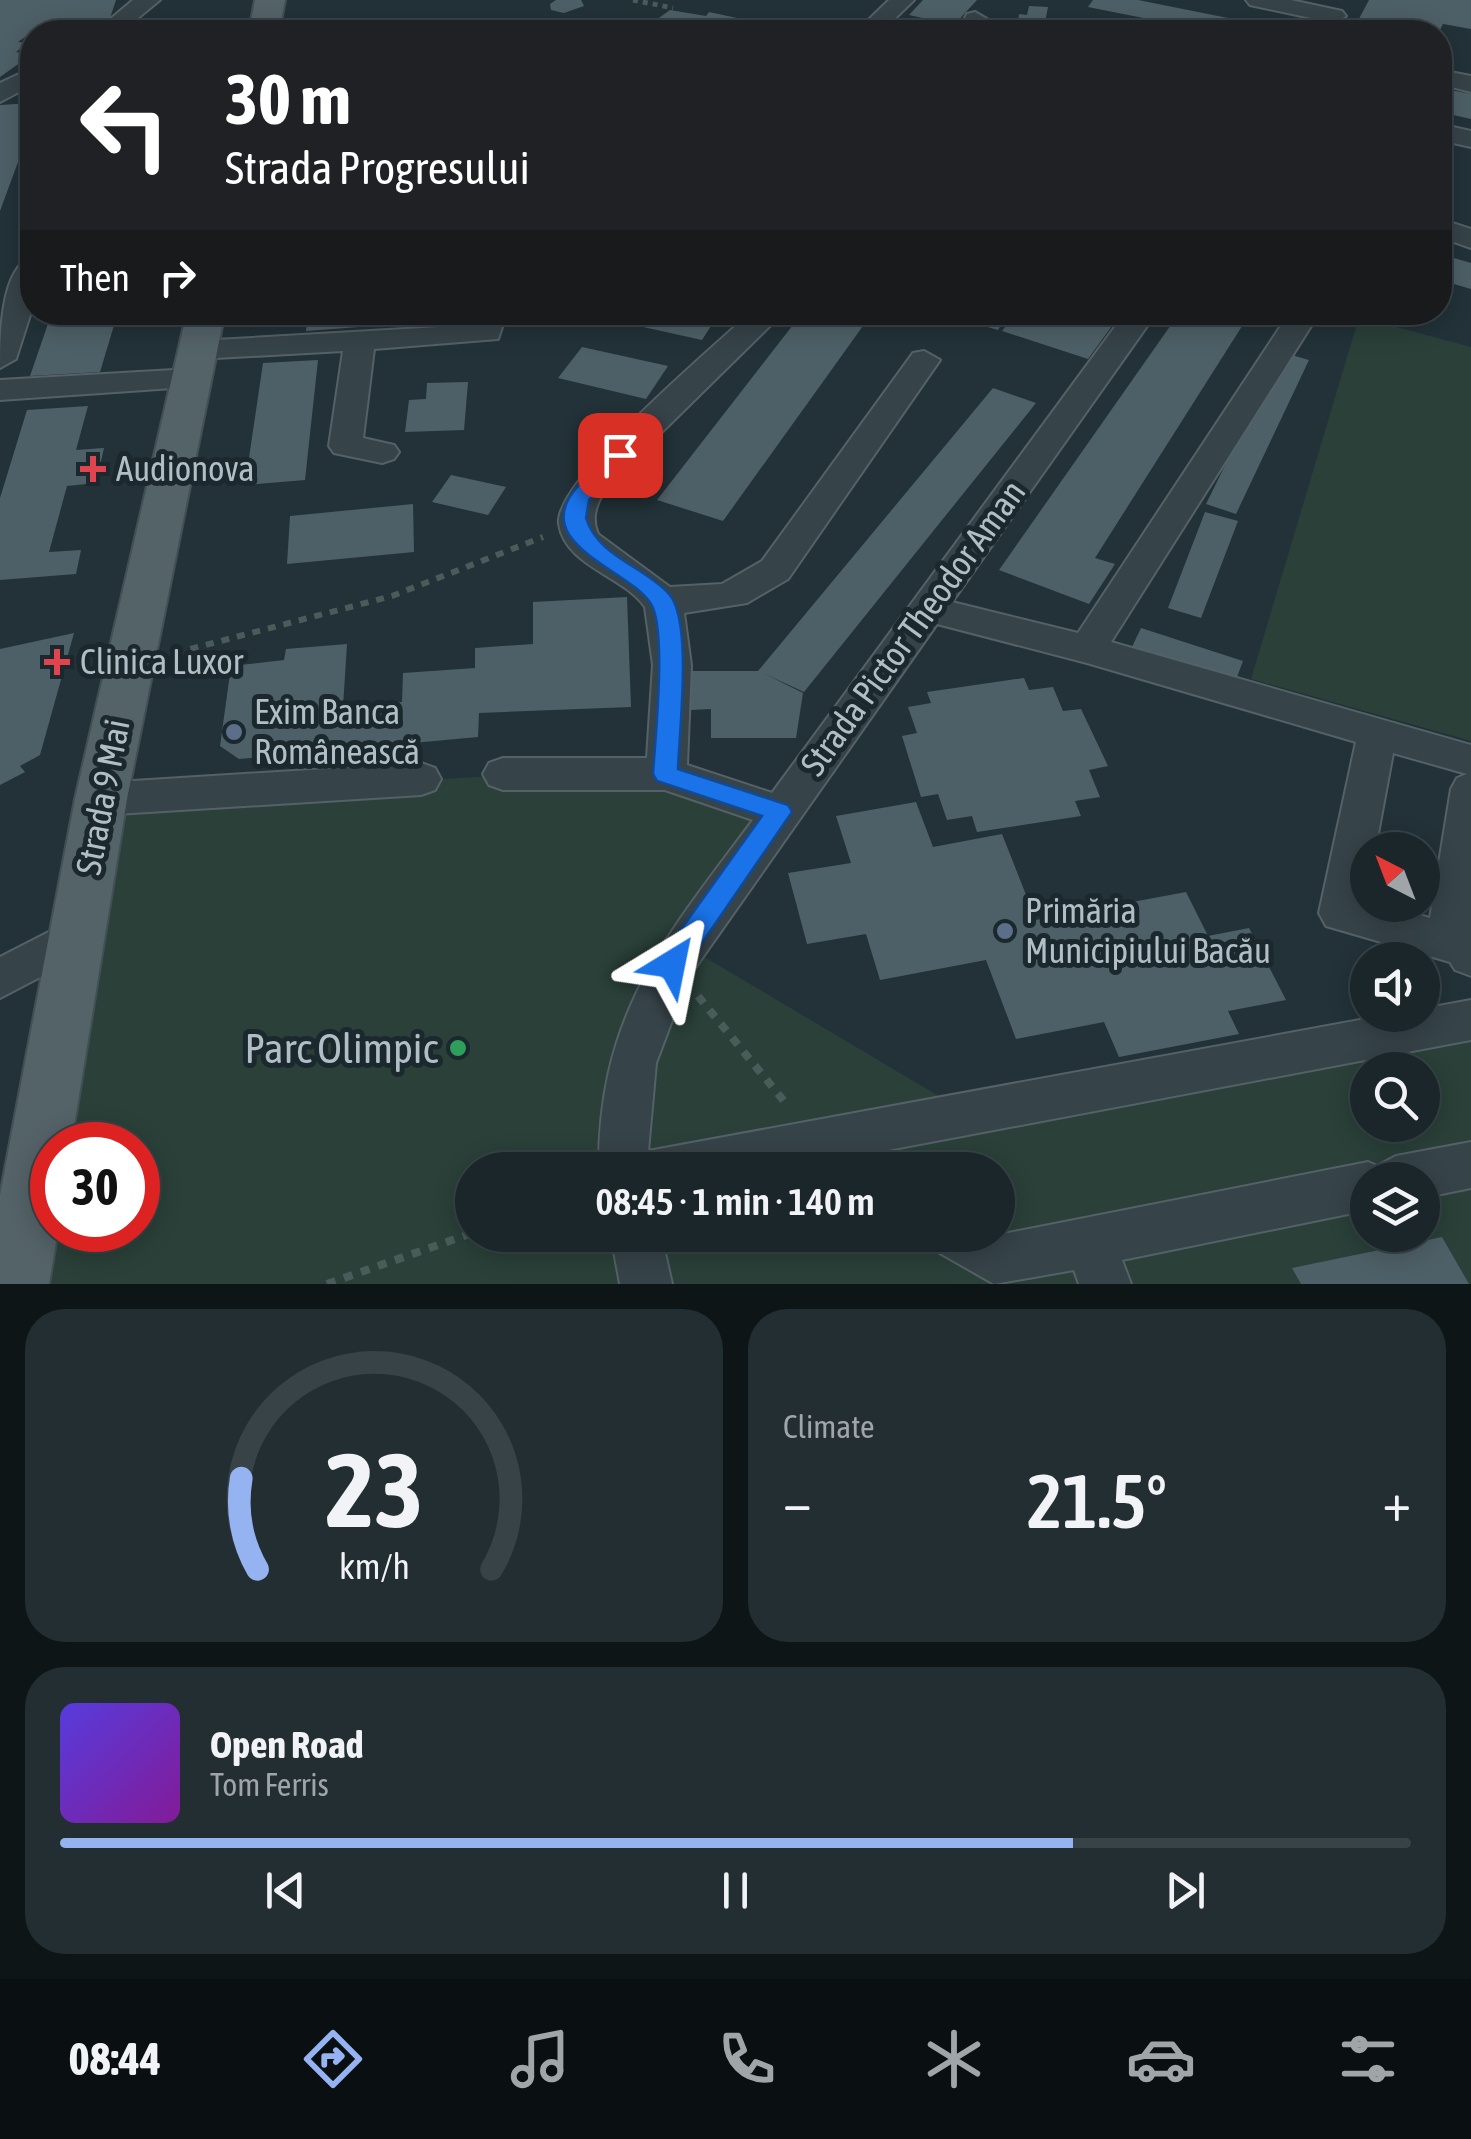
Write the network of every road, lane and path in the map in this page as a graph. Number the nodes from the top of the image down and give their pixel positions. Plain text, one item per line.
1 (148, 0) edge
2 (633, 0) edge
3 (902, 0) edge
4 (1258, 0) edge
5 (673, 8) dead end
6 (1334, 16) edge
7 (125, 20) edge
8 (881, 20) edge
9 (20, 302) edge
10 (489, 325) edge
11 (755, 325) edge
12 (1133, 325) edge
13 (1297, 325) edge
14 (360, 341) junction
15 (198, 347) edge
16 (0, 359) edge
17 (924, 360) dead end
18 (0, 390) edge
19 (382, 452) dead end
20 (576, 522) junction
21 (662, 600) junction
22 (927, 609) junction
23 (1088, 649) junction
24 (129, 668) junction
25 (1377, 734) junction
26 (1471, 760) edge
27 (503, 774) dead end
28 (666, 774) junction
29 (421, 778) dead end
30 (1471, 789) edge
31 (101, 799) junction
32 (779, 812) junction
33 (78, 936) junction
34 (1468, 952) edge
35 (672, 964) junction
36 (0, 979) edge
37 (1471, 1020) edge
38 (807, 1144) junction
39 (623, 1152) edge
40 (762, 1152) edge
41 (820, 1152) edge
42 (1471, 1165) edge
43 (1440, 1171) edge
44 (1350, 1191) edge
45 (455, 1240) edge
46 (639, 1252) edge
47 (985, 1252) edge
48 (1097, 1263) edge
49 (16, 1284) edge
50 (326, 1284) edge
51 (646, 1284) edge

1 - 7 street
2 - 5 path
3 - 8 street
4 - 6 street
9 - 16 street
10 - 14 street
11 - 20 street
12 - 22 street, Strada Pictor Theodor Aman
13 - 23 street
14 - 15 street
14 - 19 street
15 - 18 street
15 - 24 main road, Strada 9 Mai
17 - 21 street
20 - 21 street
20 - 24 path
21 - 28 street
22 - 23 street
22 - 32 street, Strada Pictor Theodor Aman
23 - 25 street
24 - 31 main road, Strada 9 Mai
25 - 26 street
25 - 34 street
27 - 28 street
28 - 32 street
29 - 31 street
30 - 34 street
31 - 33 main road, Strada 9 Mai
32 - 35 street, Strada Pictor Theodor Aman
33 - 36 street
33 - 49 main road, Strada 9 Mai
35 - 38 path
35 - 39 street, Strada Pictor Theodor Aman
37 - 38 street
38 - 40 street
38 - 41 street
42 - 43 street
44 - 48 street
45 - 50 path
46 - 51 street
47 - 48 street

